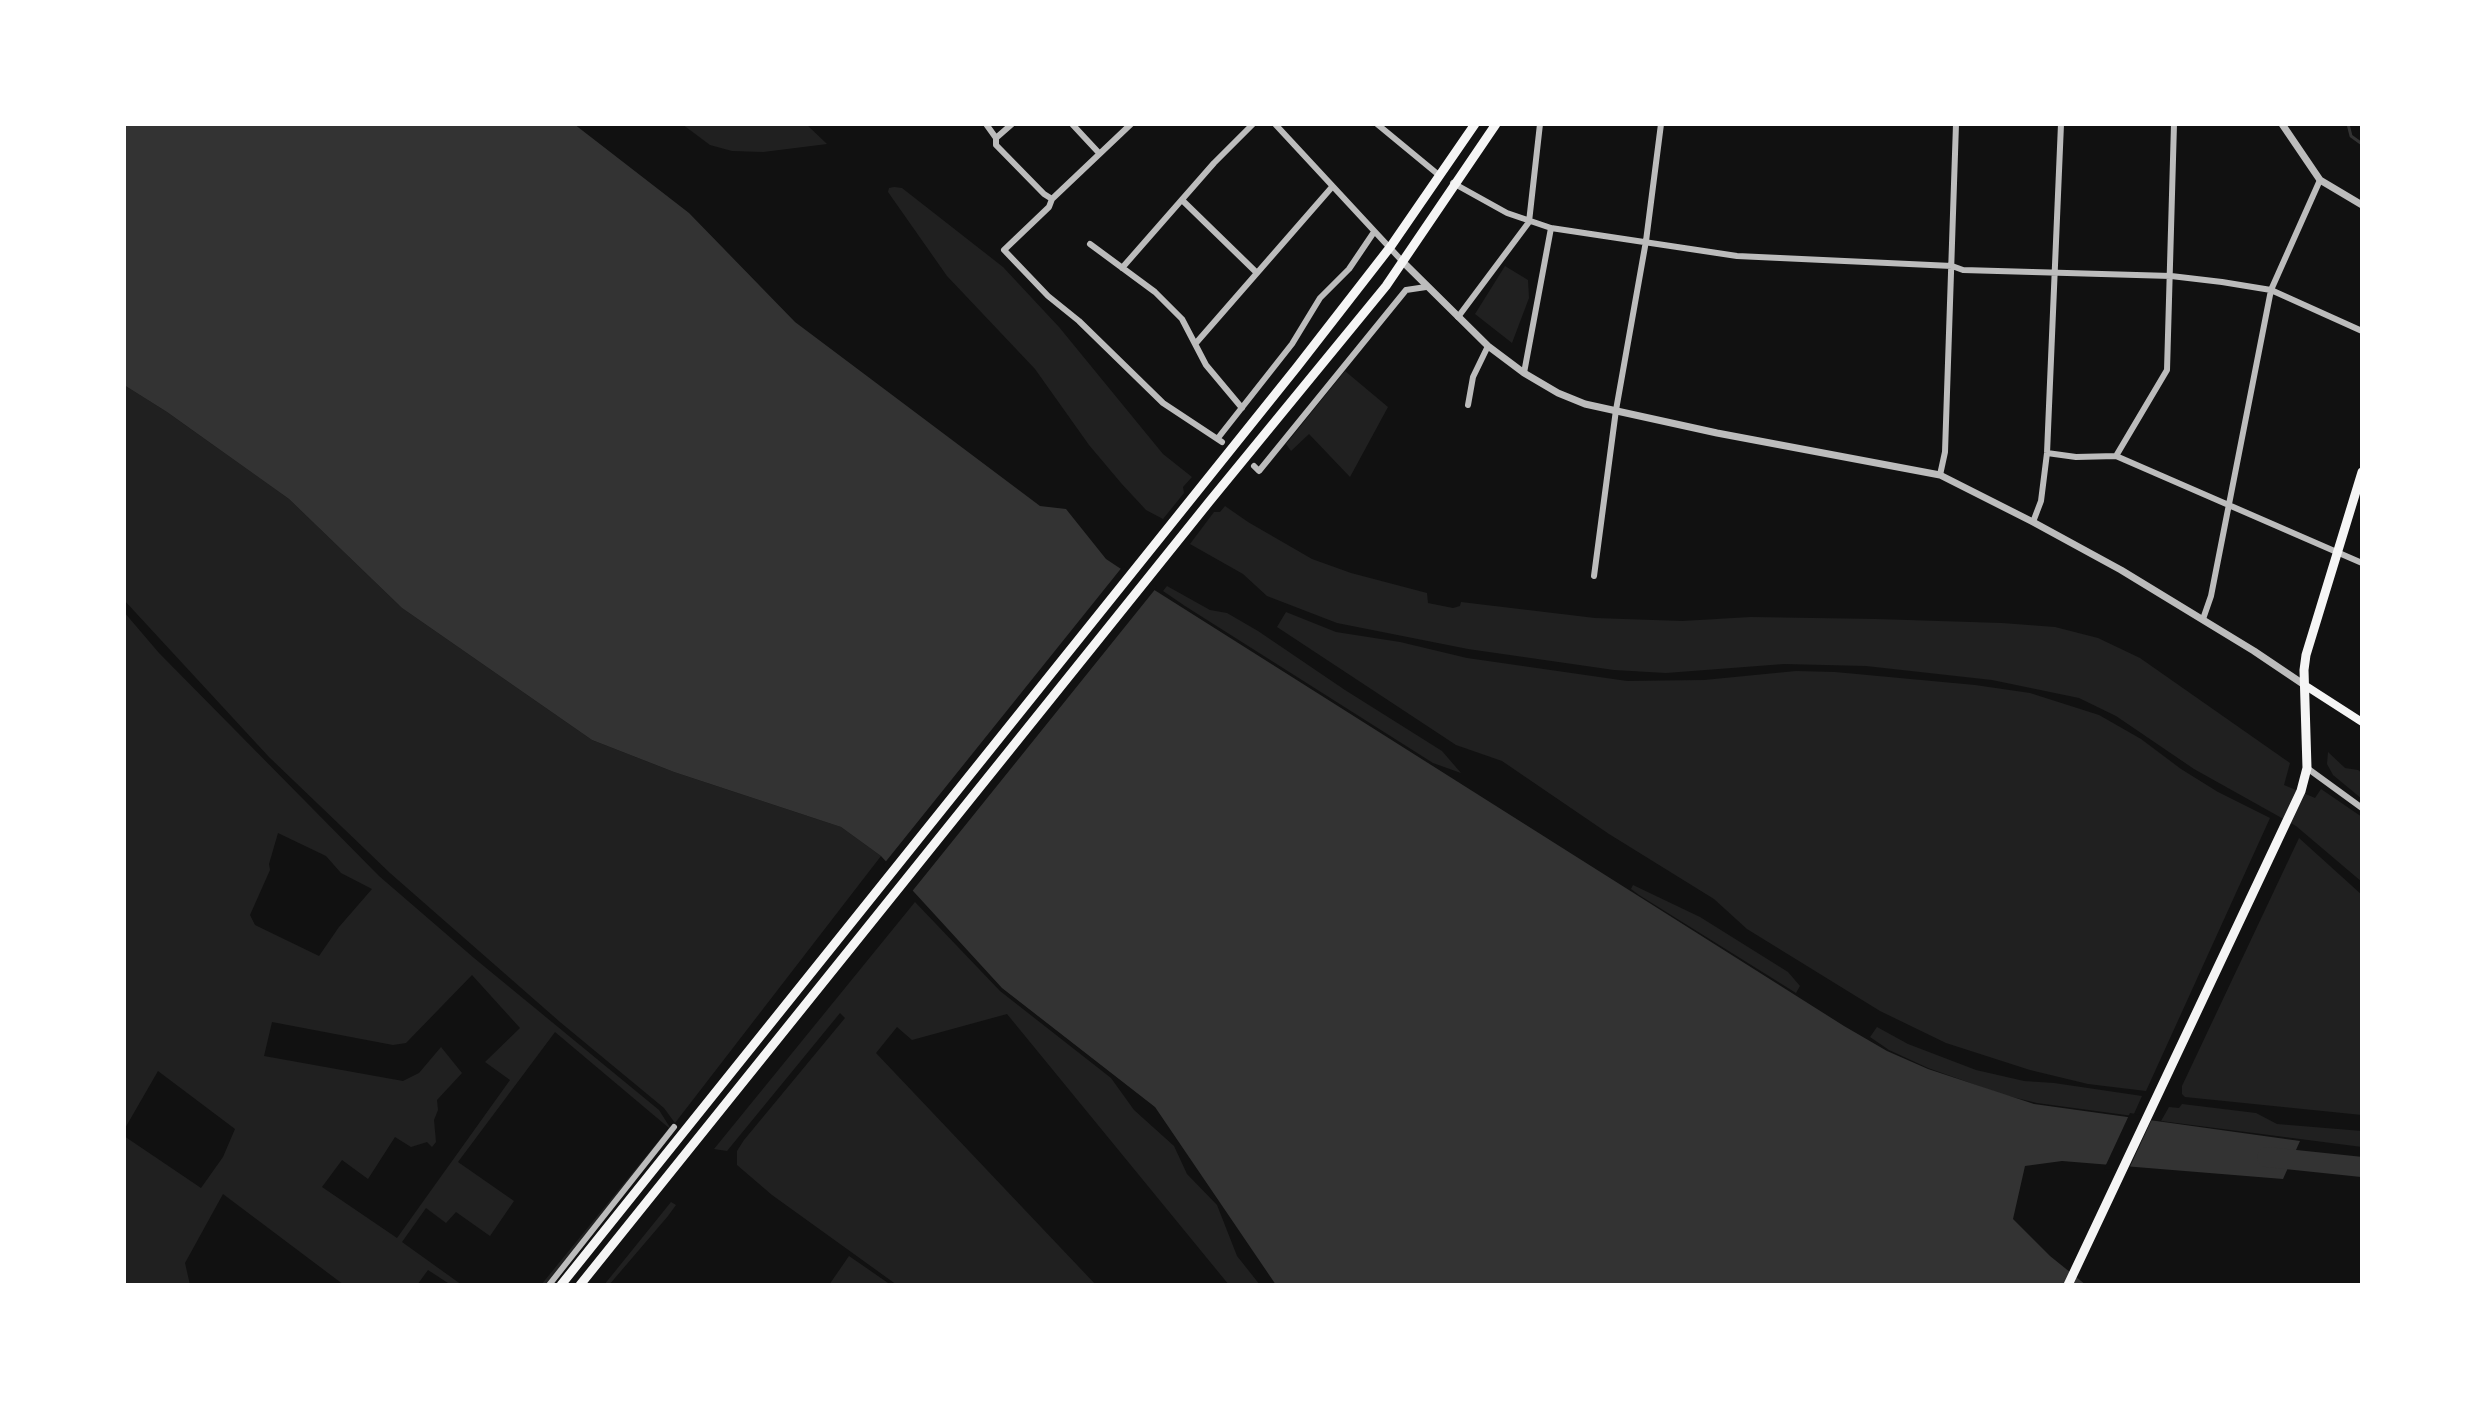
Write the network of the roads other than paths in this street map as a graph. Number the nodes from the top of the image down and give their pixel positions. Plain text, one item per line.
1 (986, 124) edge
2 (1012, 124) edge
3 (1072, 124) edge
4 (1131, 124) edge
5 (1253, 124) edge
6 (1275, 124) edge
7 (1377, 124) edge
8 (1475, 124) edge
9 (1496, 124) edge
10 (1540, 124) edge
11 (1661, 124) edge
12 (1956, 124) edge
13 (2061, 124) edge
14 (2174, 124) edge
15 (2282, 124) edge
16 (996, 138) junction
17 (1099, 153) junction
18 (1440, 176) junction
19 (2320, 180) junction
20 (1453, 183) junction
21 (1332, 187) junction
22 (1052, 199) junction
23 (1182, 200) junction
24 (2362, 205) edge
25 (1529, 222) junction
26 (1551, 228) junction
27 (1374, 232) junction
28 (1646, 241) junction
29 (1090, 244) dead end
30 (1391, 246) junction
31 (1403, 262) junction
32 (1952, 266) junction
33 (1122, 268) junction
34 (1257, 273) junction
35 (2056, 273) junction
36 (2171, 276) junction
37 (1426, 287) junction
38 (2271, 290) junction
39 (1458, 317) junction
40 (2362, 331) edge
41 (1196, 343) junction
42 (1488, 346) junction
43 (1524, 373) junction
44 (1468, 405) dead end
45 (1242, 408) junction
46 (1616, 410) junction
47 (2047, 453) junction
48 (2116, 456) junction
49 (1254, 466) dead end
50 (2362, 472) edge
51 (1940, 475) junction
52 (2228, 506) junction
53 (2033, 522) junction
54 (2338, 554) junction
55 (2362, 563) edge
56 (1594, 576) dead end
57 (2203, 619) junction
58 (2306, 686) junction
59 (2362, 721) edge
60 (2307, 768) junction
61 (2362, 808) edge
62 (674, 1127) dead end
63 (549, 1285) edge
64 (561, 1285) edge
65 (580, 1285) edge
66 (2068, 1285) edge

1 - 16 street
2 - 16 street
3 - 17 street
4 - 17 street
5 - 23 street
6 - 21 street
7 - 18 street
8 - 18 highway
9 - 20 highway
10 - 25 street
11 - 28 street
12 - 32 street
13 - 35 street
14 - 36 street
15 - 19 street
16 - 22 street
17 - 22 street
18 - 30 highway
19 - 24 street
19 - 38 street
20 - 25 street
20 - 31 highway
21 - 27 street
21 - 34 street
22 - 45 street
23 - 33 street
23 - 34 street
25 - 26 street
25 - 39 street
26 - 28 street
26 - 43 street
27 - 30 street
27 - 45 street
28 - 32 street
28 - 46 street
29 - 33 street
30 - 31 street
30 - 64 highway
31 - 37 street
31 - 65 highway
32 - 35 street
32 - 51 street
33 - 41 street
34 - 41 street
35 - 36 street
35 - 47 street
36 - 38 street
36 - 48 street
37 - 39 street
37 - 49 street
38 - 40 street
38 - 52 street
39 - 42 street
41 - 45 street
42 - 43 street
42 - 44 street
43 - 46 street
46 - 51 street
46 - 56 street
47 - 48 street
47 - 53 street
48 - 52 street
50 - 54 highway
51 - 53 street
52 - 54 street
52 - 57 street
53 - 57 street
54 - 55 street
54 - 58 highway
57 - 58 street
58 - 59 main road
58 - 60 highway
60 - 61 street
60 - 66 highway
62 - 63 street

